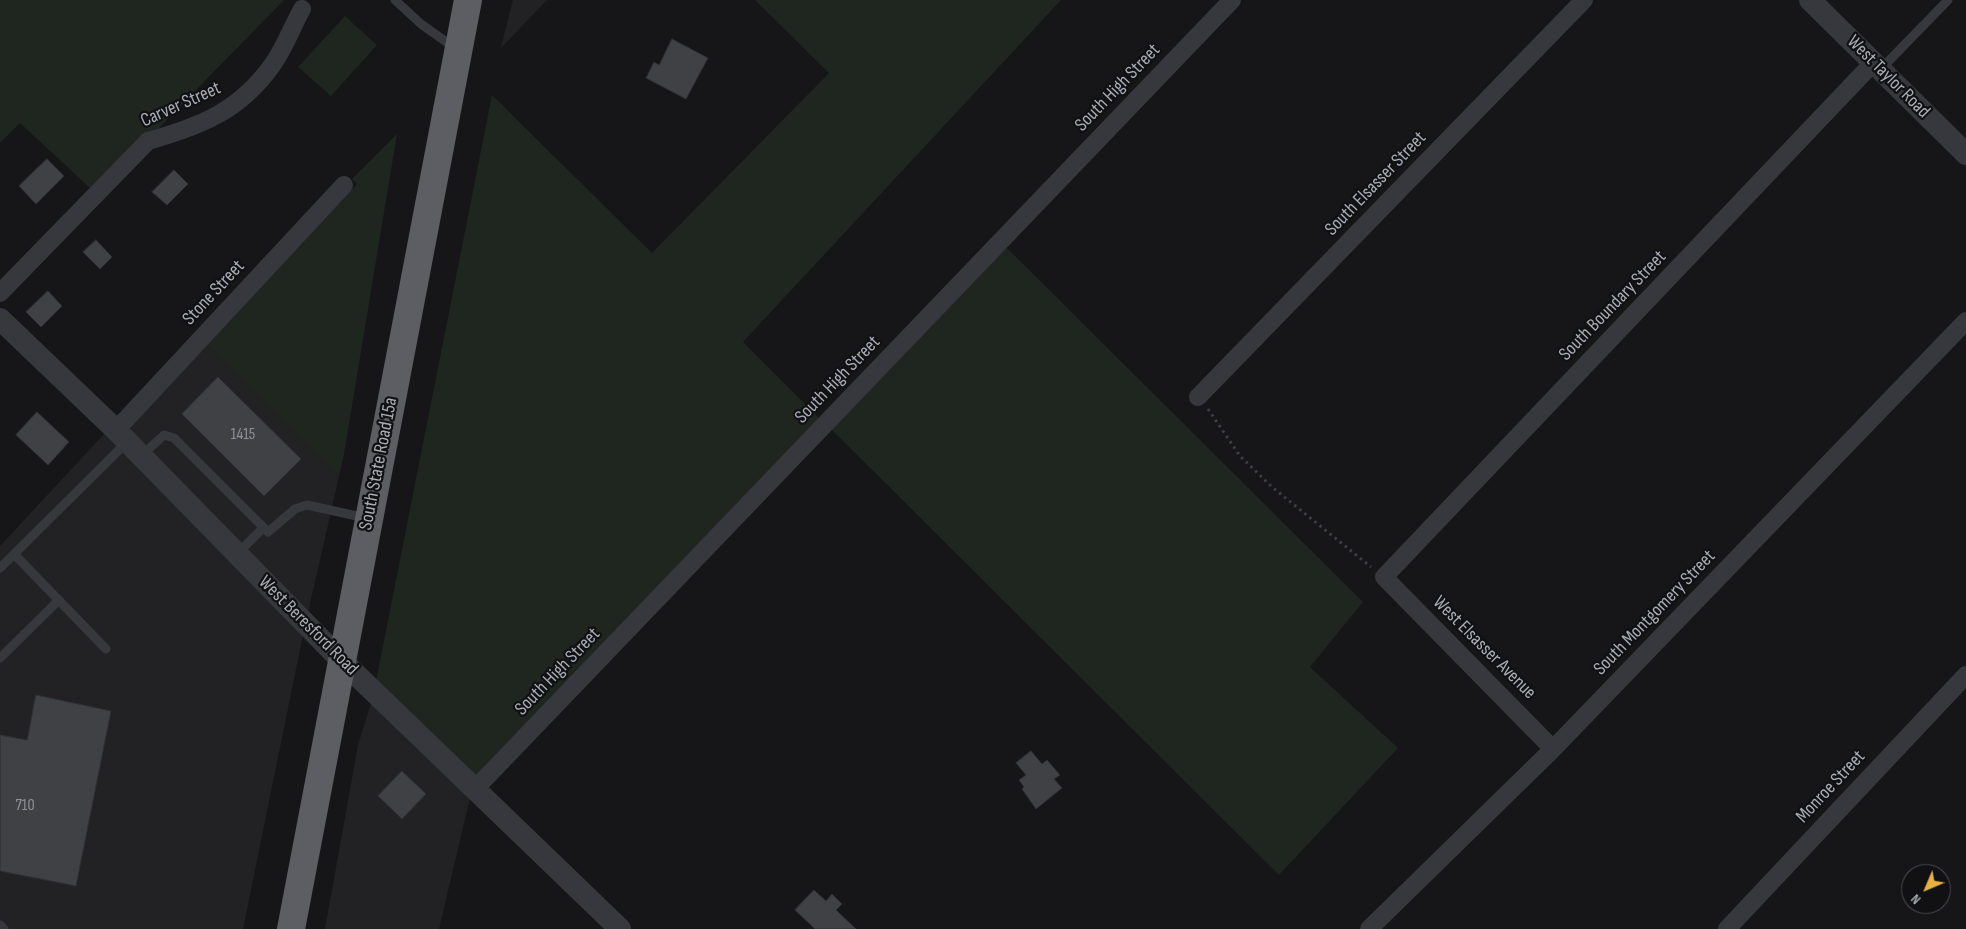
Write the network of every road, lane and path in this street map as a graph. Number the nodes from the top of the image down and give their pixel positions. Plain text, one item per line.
1 (394, 0) edge
2 (468, 0) edge
3 (1232, 0) edge
4 (1584, 0) edge
5 (1810, 0) edge
6 (1948, 0) edge
7 (306, 4) edge
8 (458, 50) junction
9 (1876, 67) junction
10 (1966, 154) edge
11 (344, 185) dead end
12 (0, 293) edge
13 (0, 319) edge
14 (1966, 321) edge
15 (1198, 397) joint
16 (128, 442) junction
17 (369, 519) junction
18 (263, 528) junction
19 (14, 554) junction
20 (237, 554) junction
21 (0, 568) edge
22 (1384, 578) junction
23 (59, 600) junction
24 (106, 649) dead end
25 (0, 658) edge
26 (342, 661) junction
27 (1966, 675) edge
28 (1554, 749) junction
29 (475, 789) junction
30 (0, 925) edge
31 (4, 929) edge
32 (291, 929) edge
33 (620, 929) edge
34 (1369, 929) edge
35 (1727, 929) edge

1 - 8 lane
2 - 8 highway, South State Road 15a
3 - 29 street, South High Street
4 - 15 street, South Elsasser Street
5 - 9 street, West Taylor Road
6 - 9 lane
7 - 12 street, Carver Street
8 - 17 highway, South State Road 15a
9 - 10 street, West Taylor Road
9 - 22 street, South Boundary Street
11 - 16 street, Stone Street
13 - 16 street, West Beresford Road
14 - 28 street, South Montgomery Street
15 - 22 path
16 - 18 lane
16 - 19 lane
16 - 20 street, West Beresford Road
17 - 18 lane
17 - 26 highway, South State Road 15a
18 - 20 lane
19 - 21 lane
19 - 23 lane
20 - 26 street, West Beresford Road
22 - 28 street, West Elsasser Avenue
23 - 24 lane
23 - 25 lane
26 - 29 street, West Beresford Road
26 - 32 highway, South State Road 15a
27 - 35 street, Monroe Street
28 - 34 street, South Montgomery Street
29 - 33 street, West Beresford Road
30 - 31 lane

